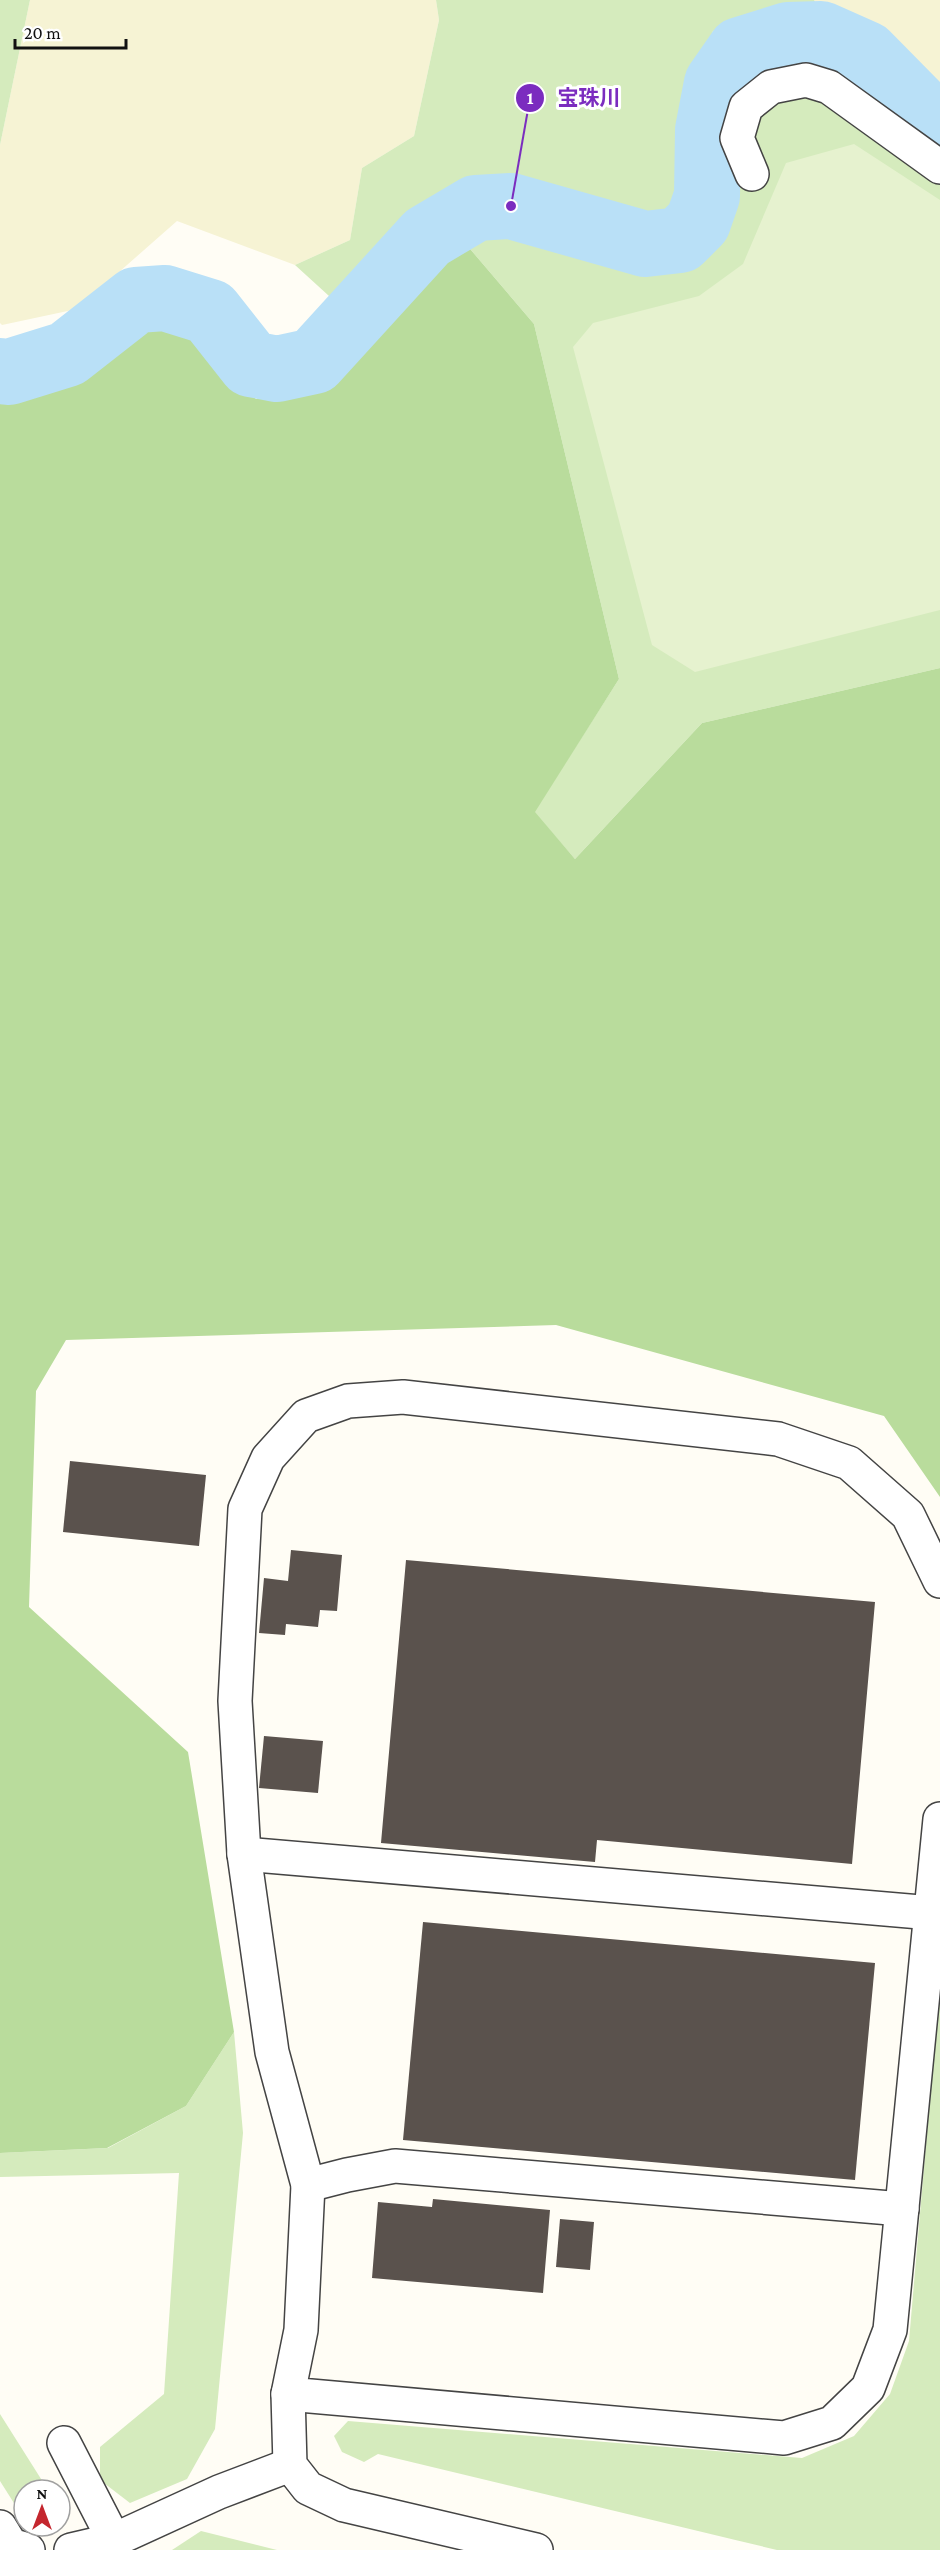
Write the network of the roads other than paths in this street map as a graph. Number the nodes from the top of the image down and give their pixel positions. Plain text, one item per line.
1 (940, 167) edge
2 (752, 174) dead end
3 (940, 1581) edge
4 (940, 1819) edge
5 (244, 1854) junction
6 (932, 1913) junction
7 (308, 2185) junction
8 (902, 2209) junction
9 (288, 2394) junction
10 (64, 2443) dead end
11 (290, 2465) junction
12 (0, 2527) edge
13 (114, 2540) junction
14 (28, 2550) edge
15 (71, 2550) edge
16 (536, 2550) edge

1 - 2 street
3 - 5 street
4 - 6 street
5 - 6 street
5 - 7 street
6 - 8 street
7 - 8 street
7 - 9 street
8 - 9 street
9 - 11 street
10 - 13 street
11 - 13 street
11 - 16 street
12 - 14 street
13 - 15 street

